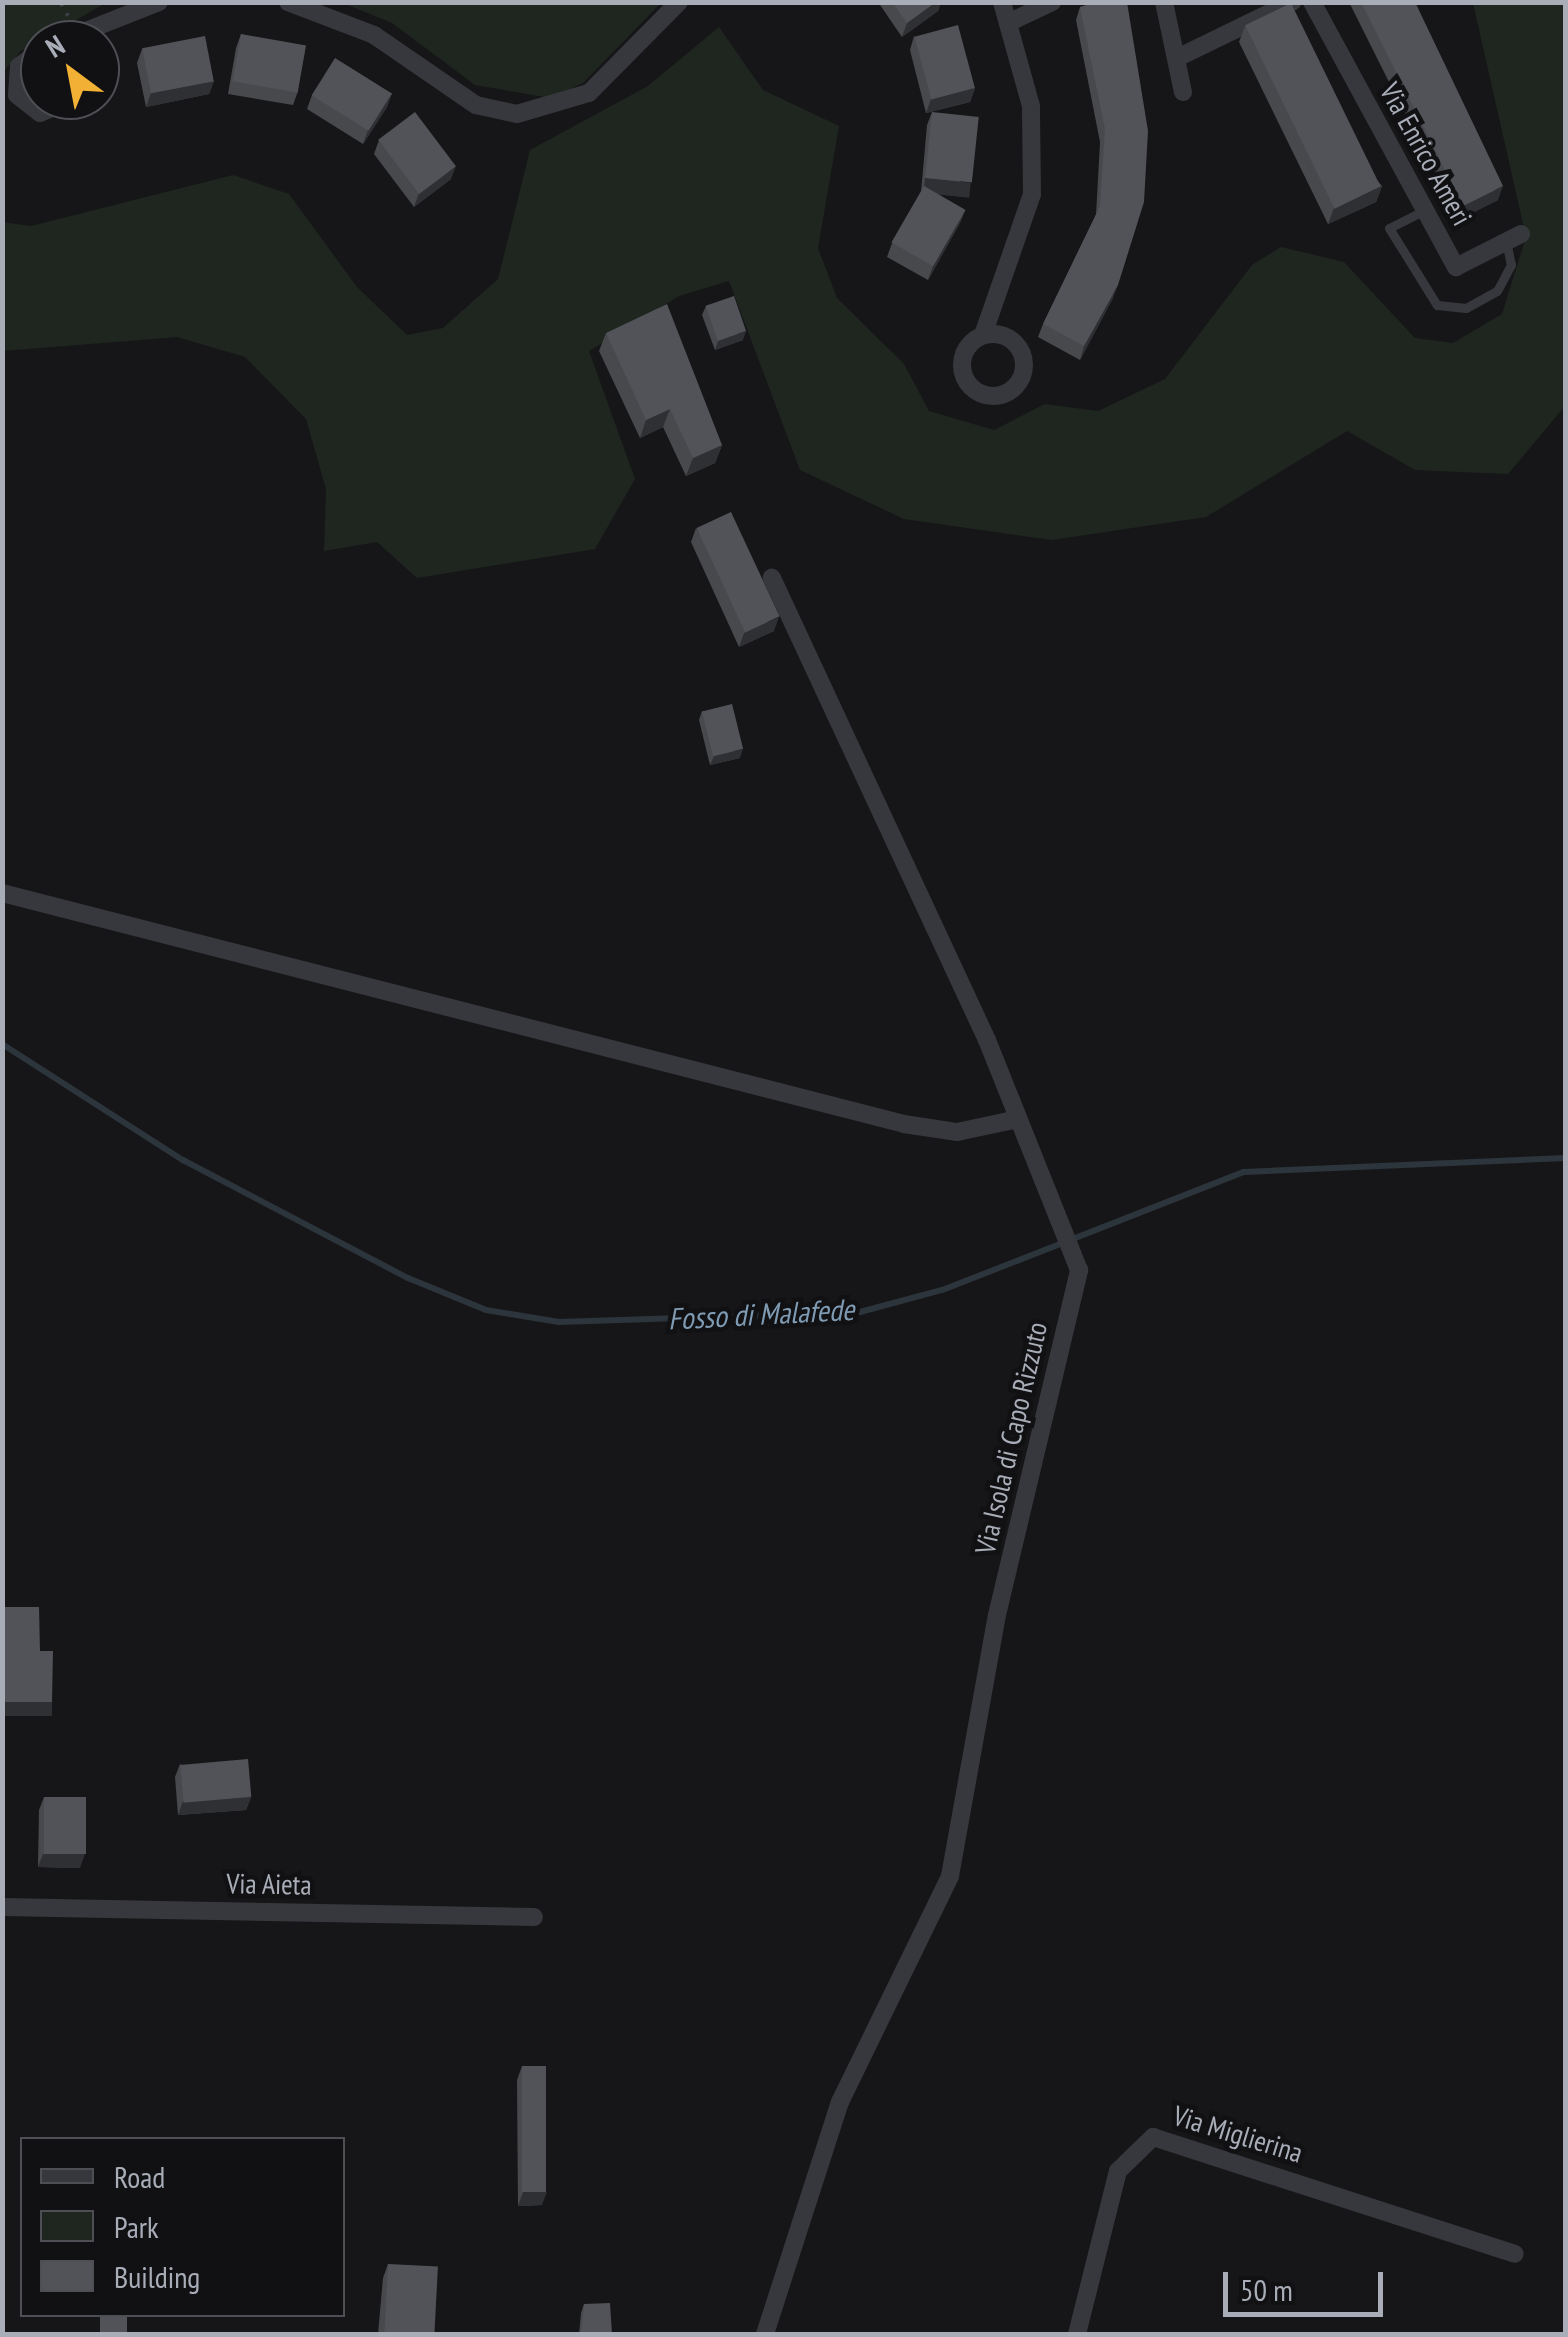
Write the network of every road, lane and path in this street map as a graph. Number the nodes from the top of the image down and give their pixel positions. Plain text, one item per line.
1 (158, 2) edge
2 (288, 2) edge
3 (679, 2) edge
4 (1002, 2) edge
5 (1052, 2) edge
6 (1164, 2) edge
7 (1292, 2) edge
8 (1312, 2) edge
9 (113, 20) edge
10 (1010, 22) junction
11 (1179, 56) junction
12 (20, 65) edge
13 (1183, 92) dead end
14 (20, 97) edge
15 (1425, 210) junction
16 (1514, 238) joint
17 (982, 335) dead end
18 (772, 578) dead end
19 (2, 893) edge
20 (1018, 1119) junction
21 (2, 1908) edge
22 (534, 1916) dead end
23 (1515, 2254) dead end
24 (764, 2334) edge
25 (1076, 2334) edge

1 - 9 street
2 - 3 street
4 - 10 street
5 - 10 street
6 - 11 street
7 - 11 street
8 - 15 street, Via Enrico Ameri
10 - 17 street
11 - 13 street
12 - 14 street
15 - 16 street, Via Enrico Ameri
15 - 16 lane
18 - 20 street, Via Isola di Capo Rizzuto
19 - 20 street
20 - 24 street, Via Isola di Capo Rizzuto
21 - 22 street, Via Aieta
23 - 25 street, Via Miglierina

